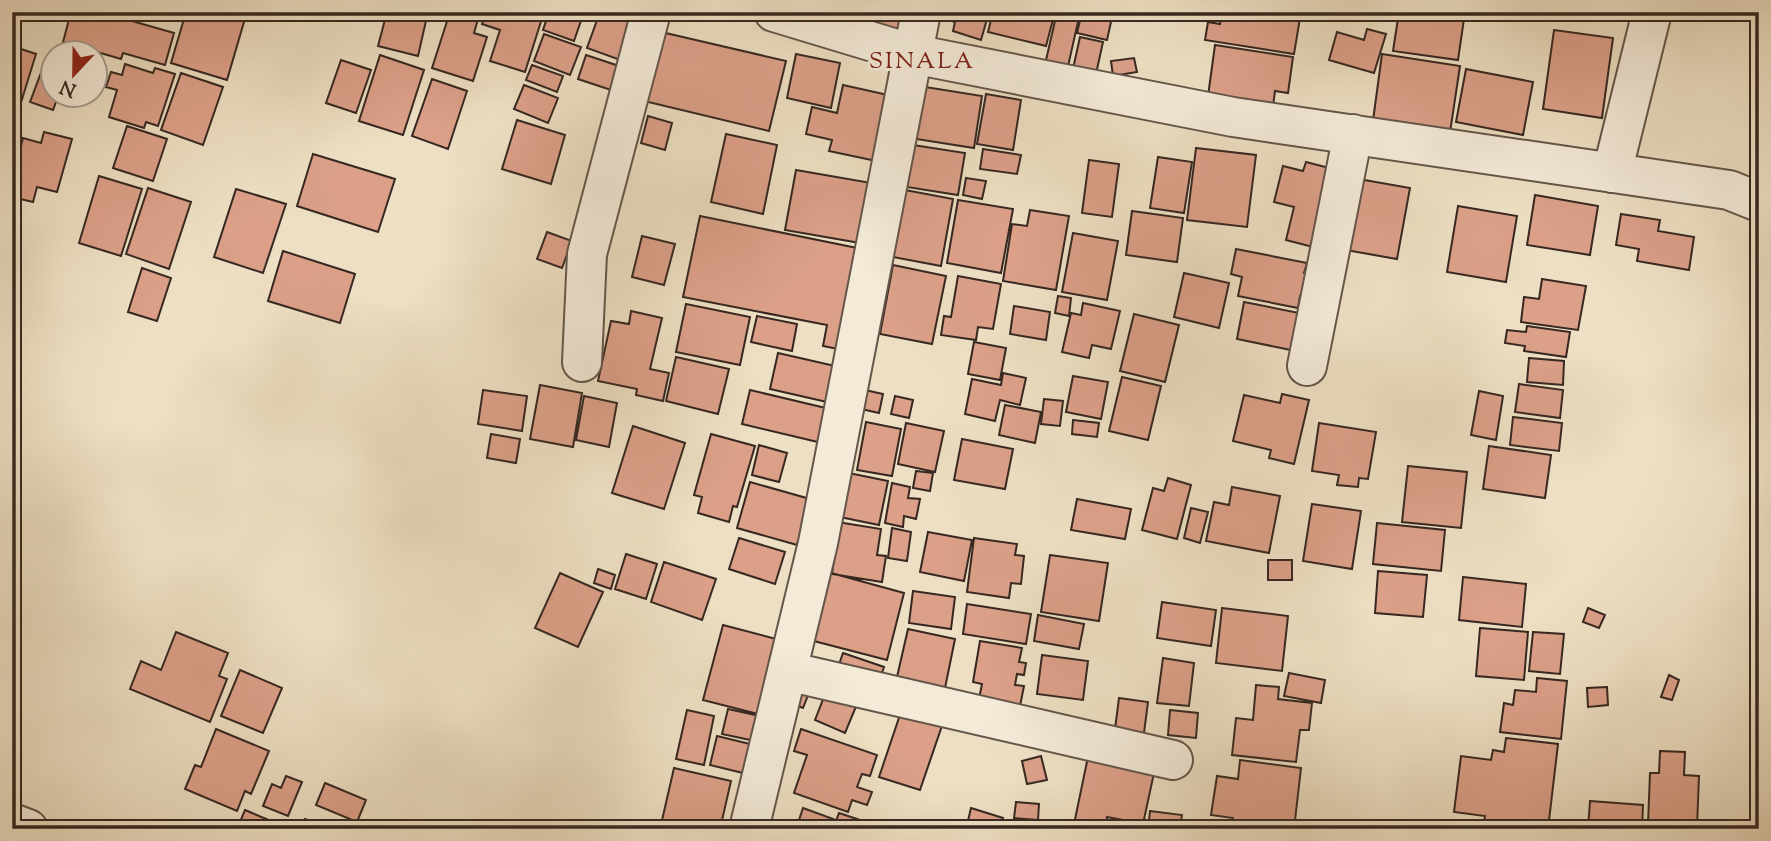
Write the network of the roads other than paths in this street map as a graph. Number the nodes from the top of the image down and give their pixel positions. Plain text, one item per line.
1 (651, 12) edge
2 (774, 12) edge
3 (920, 12) edge
4 (1652, 12) edge
5 (913, 54) junction
6 (1353, 134) junction
7 (1612, 173) junction
8 (1759, 202) edge
9 (582, 362) dead end
10 (1307, 366) dead end
11 (787, 671) junction
12 (1173, 760) dead end
13 (12, 823) edge
14 (28, 829) edge
15 (749, 829) edge

1 - 9 street
2 - 5 street
3 - 5 street
4 - 7 street
5 - 6 street
5 - 11 street
6 - 7 street
6 - 10 street
7 - 8 street
11 - 12 street
11 - 15 street
13 - 14 street

